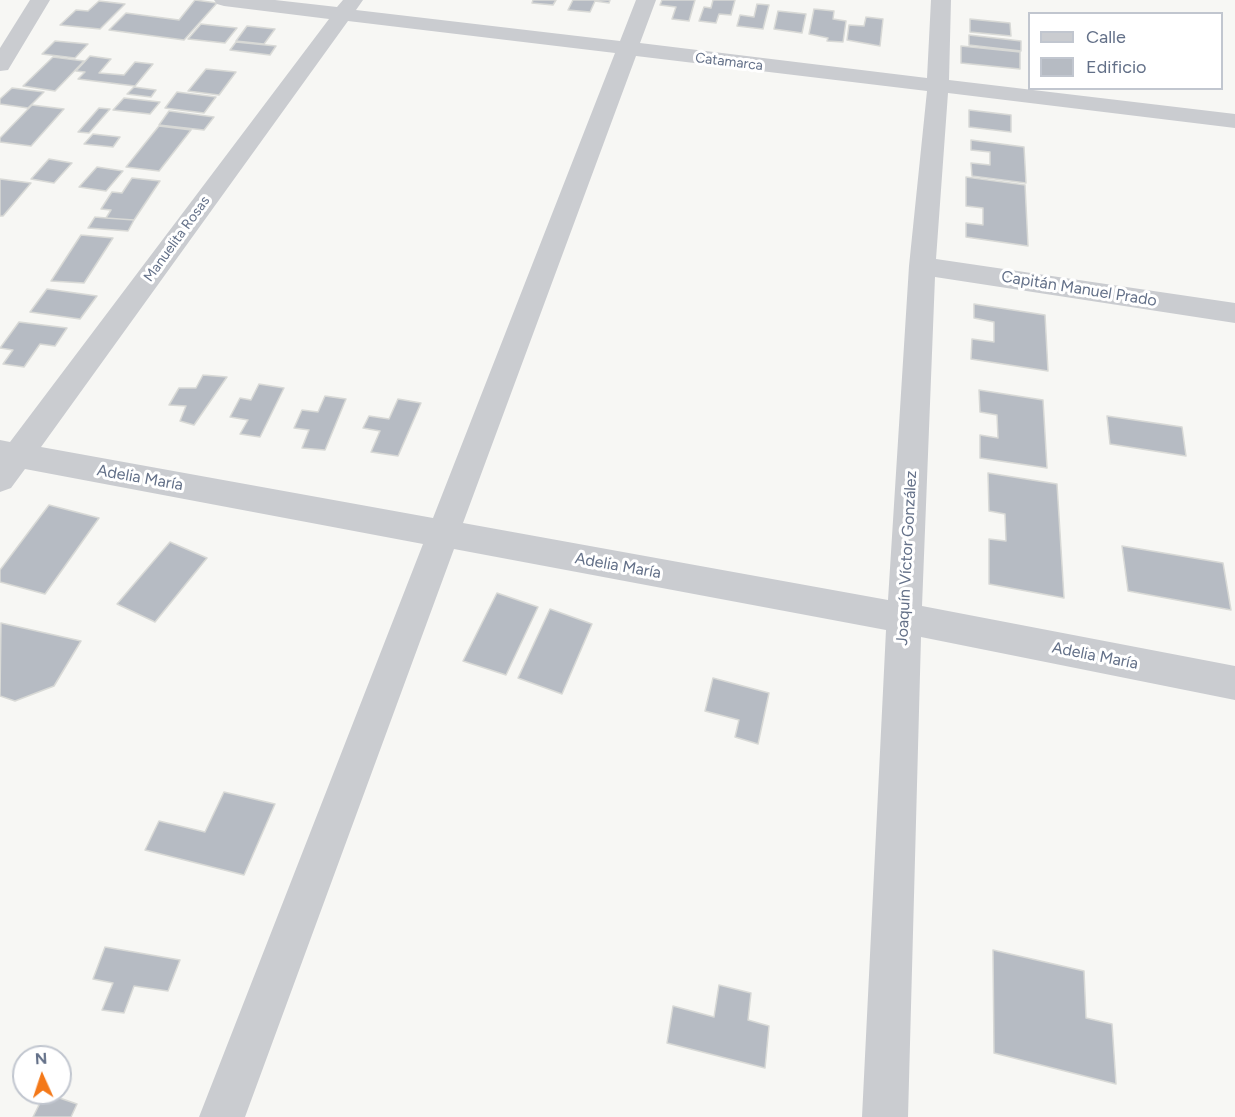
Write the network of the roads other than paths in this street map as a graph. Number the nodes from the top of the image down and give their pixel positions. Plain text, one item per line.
1 (40, 0) edge
2 (63, 0) edge
3 (224, 0) edge
4 (646, 0) edge
5 (941, 0) edge
6 (348, 7) edge
7 (23, 27) junction
8 (628, 50) junction
9 (0, 65) edge
10 (938, 87) junction
11 (1235, 121) edge
12 (922, 266) junction
13 (1235, 313) edge
14 (6, 462) edge
15 (444, 534) junction
16 (904, 618) junction
17 (1235, 683) edge
18 (222, 1117) edge
19 (885, 1117) edge

1 - 7 street
2 - 7 street
3 - 6 street, Catamarca
4 - 8 street
5 - 10 street, Joaquín Víctor González
6 - 8 street, Catamarca
6 - 14 street, Manuelita Rosas
7 - 9 street
8 - 10 street, Catamarca
8 - 15 street
10 - 11 street, Catamarca
10 - 12 street, Joaquín Víctor González
12 - 13 street, Capitán Manuel Prado
12 - 16 street, Joaquín Víctor González
14 - 15 street, Adelia María
15 - 16 street, Adelia María
15 - 18 street
16 - 17 street, Adelia María
16 - 19 street, Joaquín Víctor González

